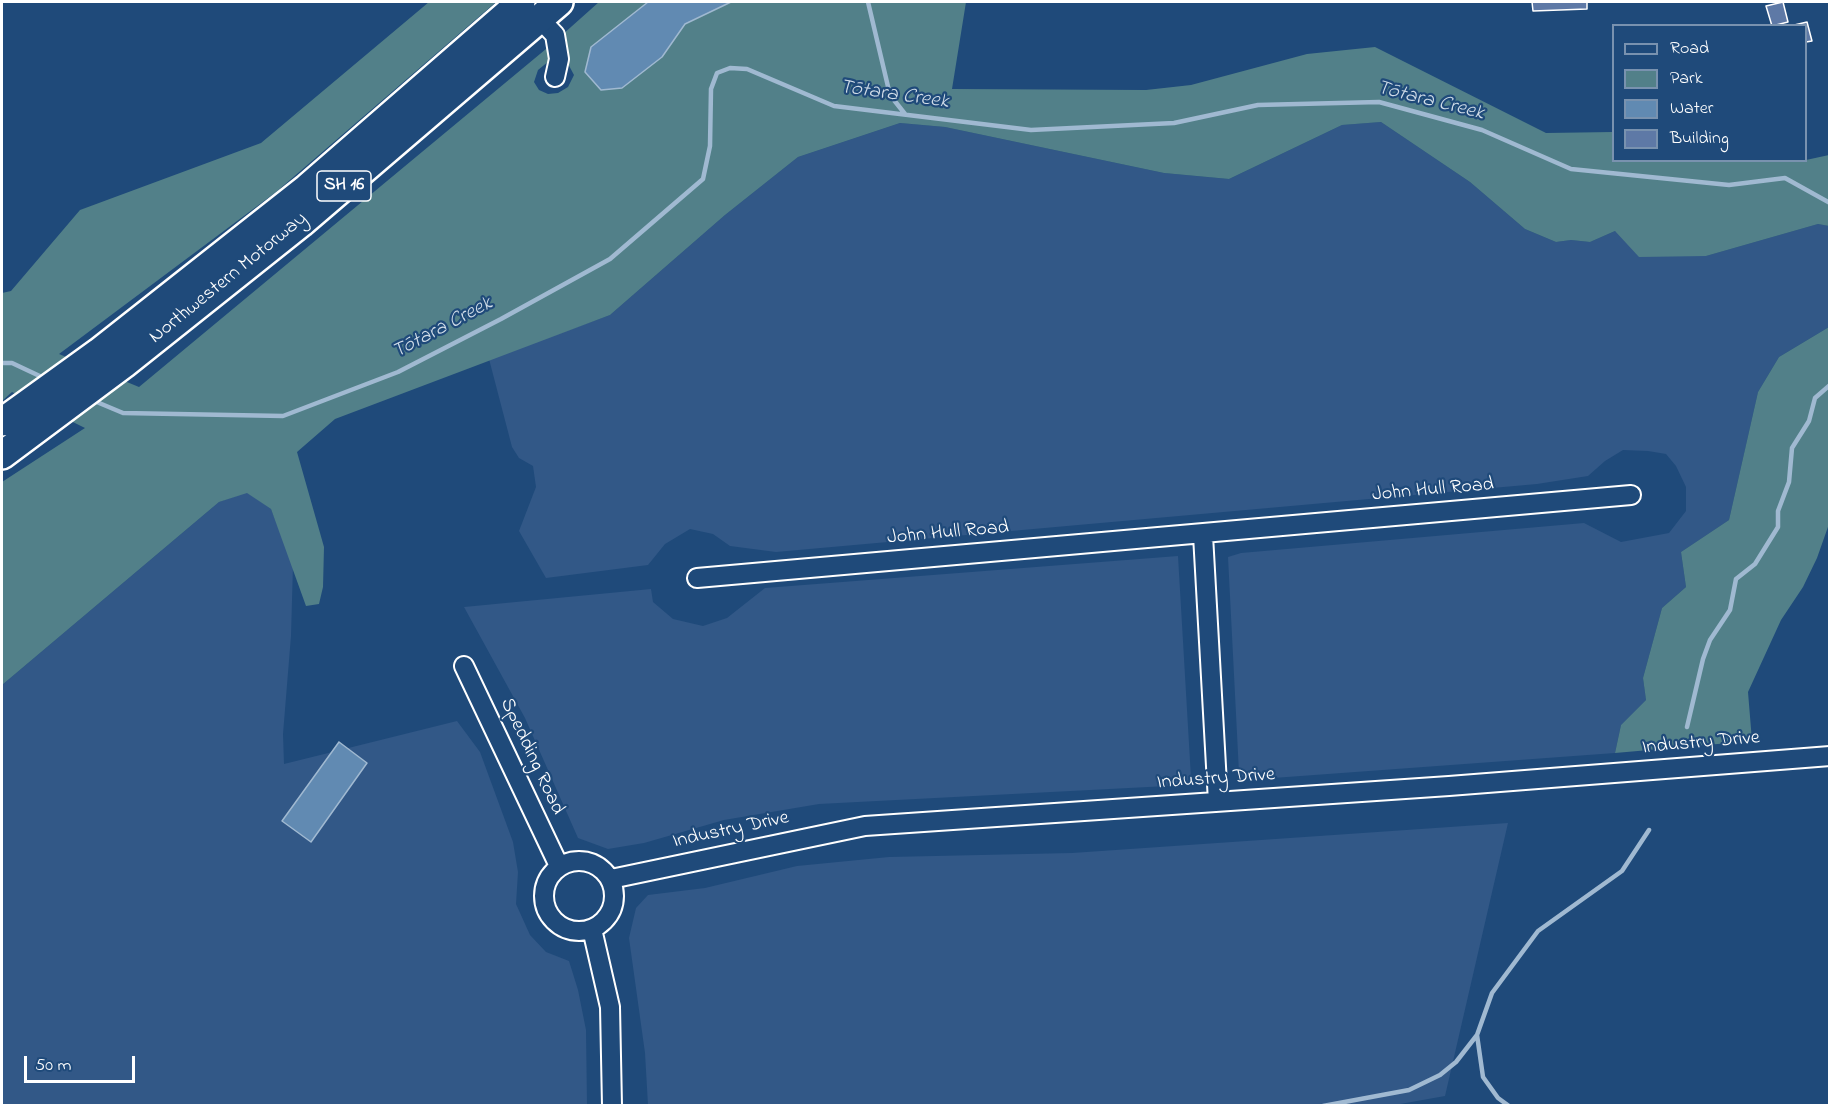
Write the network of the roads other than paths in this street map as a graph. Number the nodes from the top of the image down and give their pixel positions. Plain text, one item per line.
1 (540, 7) edge
2 (555, 77) dead end
3 (7, 418) edge
4 (2, 455) edge
5 (1631, 495) dead end
6 (1203, 535) junction
7 (697, 578) dead end
8 (464, 666) dead end
9 (1830, 756) edge
10 (1218, 802) junction
11 (559, 866) junction
12 (611, 879) junction
13 (592, 929) junction
14 (612, 1106) edge

1 - 2 street
1 - 3 highway, Northwestern Motorway / SH 16
1 - 4 highway, Northwestern Motorway / SH 16
5 - 6 street, John Hull Road
6 - 7 street, John Hull Road
6 - 10 street
8 - 11 street, Spedding Road
9 - 10 street, Industry Drive
10 - 12 street, Industry Drive
11 - 12 street
11 - 13 street
12 - 13 street
13 - 14 street

